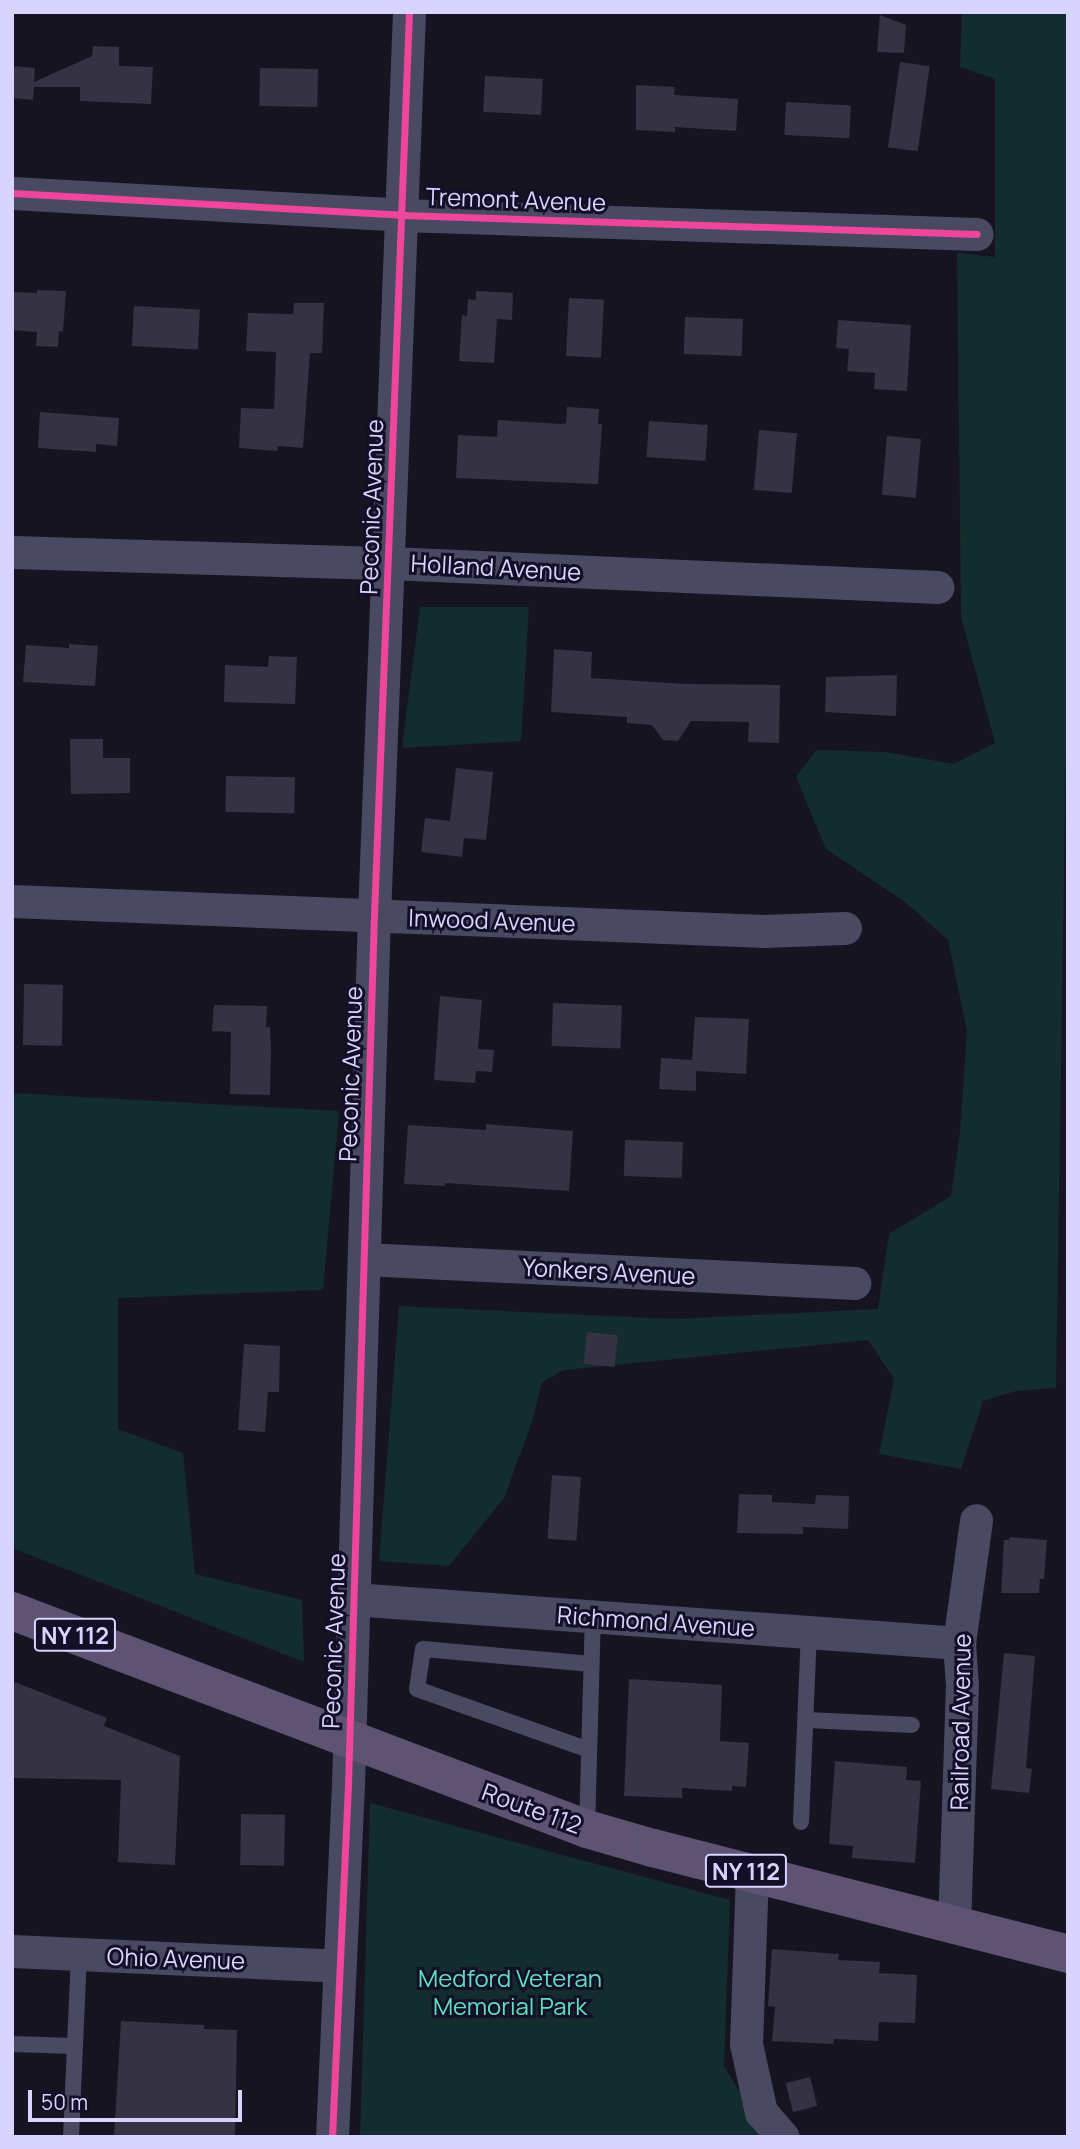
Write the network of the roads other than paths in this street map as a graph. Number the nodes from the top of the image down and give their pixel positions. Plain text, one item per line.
1 (409, 12) edge
2 (12, 193) edge
3 (402, 215) junction
4 (977, 234) dead end
5 (12, 552) edge
6 (388, 562) junction
7 (937, 587) dead end
8 (12, 901) edge
9 (374, 915) junction
10 (845, 928) dead end
11 (365, 1259) junction
12 (854, 1283) dead end
13 (976, 1520) dead end
14 (353, 1599) junction
15 (12, 1611) edge
16 (593, 1616) junction
17 (809, 1632) junction
18 (959, 1643) junction
19 (591, 1664) junction
20 (807, 1720) junction
21 (912, 1725) dead end
22 (349, 1739) junction
23 (589, 1750) junction
24 (801, 1822) dead end
25 (587, 1829) junction
26 (752, 1873) junction
27 (954, 1926) junction
28 (12, 1951) edge
29 (79, 1954) junction
30 (1068, 1954) edge
31 (339, 1966) junction
32 (12, 2045) edge
33 (74, 2046) junction
34 (71, 2137) edge
35 (332, 2137) edge
36 (783, 2137) edge

1 - 3 street, Peconic Avenue
2 - 3 street, Tremont Avenue
3 - 4 street, Tremont Avenue
3 - 6 street, Peconic Avenue
5 - 6 street, Holland Avenue
6 - 7 street, Holland Avenue
6 - 9 street, Peconic Avenue
8 - 9 street, Inwood Avenue
9 - 10 street, Inwood Avenue
9 - 11 street, Peconic Avenue
11 - 12 street, Yonkers Avenue
11 - 14 street, Peconic Avenue
13 - 18 street, Railroad Avenue
14 - 16 street, Richmond Avenue
14 - 22 street, Peconic Avenue
15 - 22 main road, Route 112 / NY 112
16 - 17 street, Richmond Avenue
16 - 19 lane
17 - 18 street, Richmond Avenue
17 - 20 lane
18 - 27 street, Railroad Avenue
19 - 23 lane
19 - 23 lane
20 - 21 lane
20 - 24 lane
22 - 25 main road, Route 112 / NY 112
22 - 31 street, Peconic Avenue
23 - 25 lane
25 - 26 main road, Route 112 / NY 112
26 - 27 main road, Route 112 / NY 112
26 - 36 street
27 - 30 main road, Route 112 / NY 112
28 - 29 street, Ohio Avenue
29 - 31 street, Ohio Avenue
29 - 33 lane
31 - 35 street, Peconic Avenue
32 - 33 lane
33 - 34 lane

